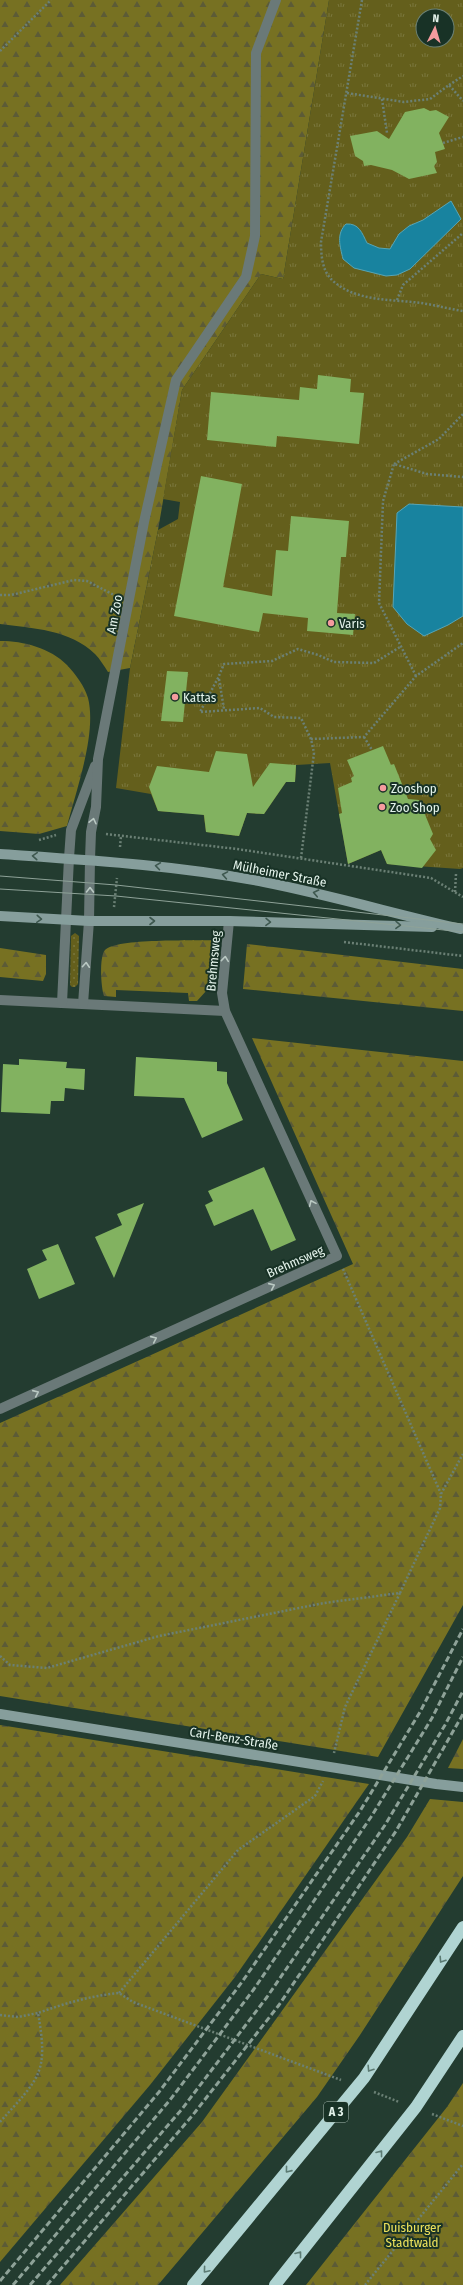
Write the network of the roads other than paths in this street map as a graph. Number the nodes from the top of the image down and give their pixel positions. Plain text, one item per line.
1 (276, 0) edge
2 (98, 758) junction
3 (0, 854) edge
4 (69, 858) junction
5 (90, 860) junction
6 (0, 916) edge
7 (66, 920) junction
8 (89, 921) junction
9 (229, 921) junction
10 (462, 929) edge
11 (0, 1000) edge
12 (62, 1003) junction
13 (83, 1004) junction
14 (225, 1011) junction
15 (0, 1409) edge
16 (0, 1714) edge
17 (463, 1787) edge
18 (463, 1927) edge
19 (463, 2036) edge
20 (193, 2285) edge
21 (274, 2285) edge

1 - 2 street, Am Zoo
2 - 4 street, Am Zoo
5 -> 2 street, Am Zoo
4 -> 3 main road, Mülheimer Straße
4 - 5 main road, Mülheimer Straße
4 - 7 street
8 -> 5 street
10 -> 5 main road, Mülheimer Straße
6 -> 7 main road, Mülheimer Straße
7 - 8 main road, Mülheimer Straße
7 - 12 street
8 -> 9 main road, Mülheimer Straße
13 -> 8 street
9 -> 10 main road, Mülheimer Straße
14 -> 9 street, Brehmsweg
11 - 12 street
12 - 13 street
13 - 14 street
15 -> 14 street, Brehmsweg
16 - 17 main road, Carl-Benz-Straße
18 -> 20 highway, A 3
21 -> 19 highway

